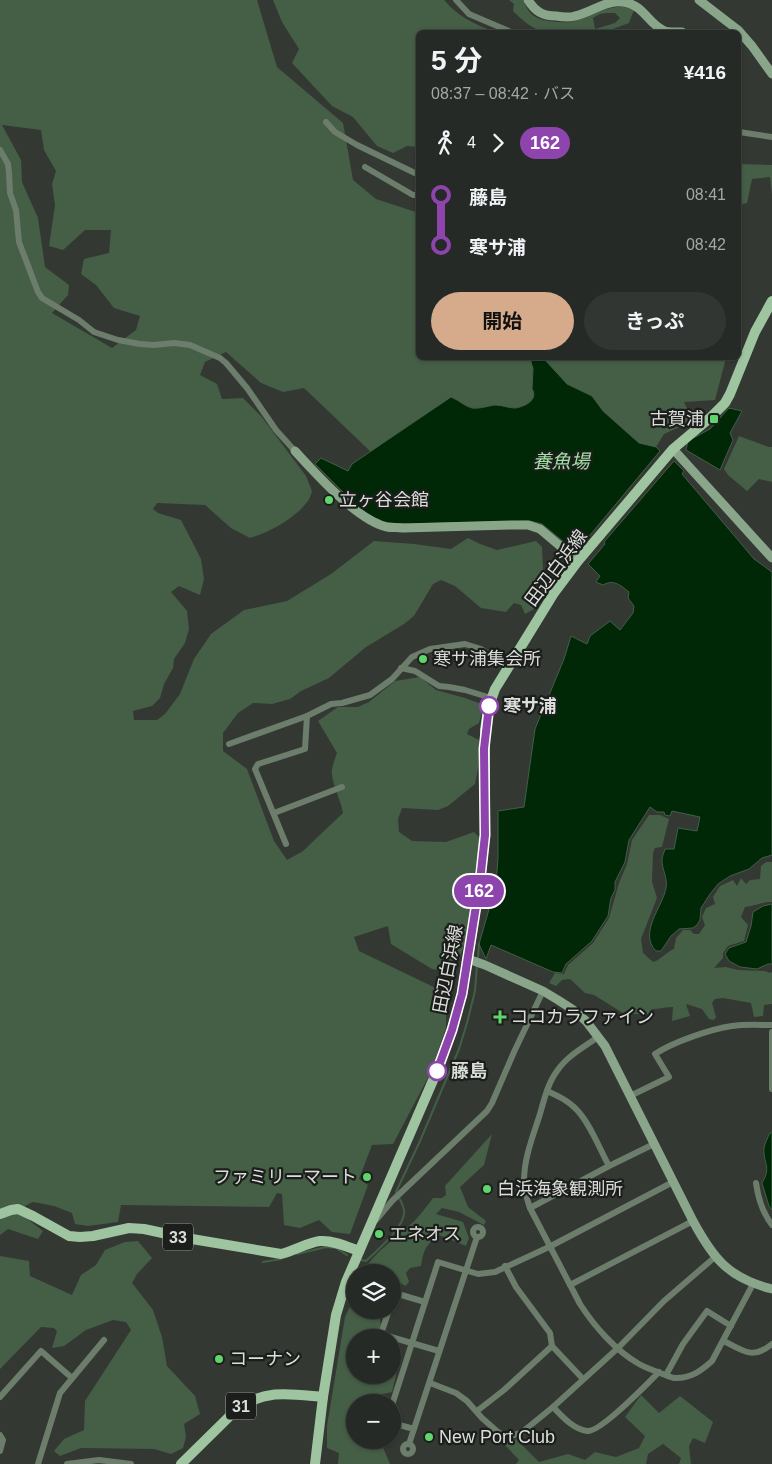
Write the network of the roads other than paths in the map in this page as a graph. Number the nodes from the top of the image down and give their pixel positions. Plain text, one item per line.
1 (456, 0) edge
2 (528, 0) edge
3 (699, 0) edge
4 (506, 30) edge
5 (662, 30) edge
6 (735, 30) edge
7 (741, 36) edge
8 (772, 74) edge
9 (326, 122) dead end
10 (741, 132) edge
11 (772, 137) edge
12 (0, 150) edge
13 (365, 167) dead end
14 (416, 174) edge
15 (416, 195) edge
16 (772, 301) edge
17 (673, 449) junction
18 (294, 451) joint
19 (772, 558) edge
20 (578, 562) junction
21 (508, 667) junction
22 (401, 668) junction
23 (491, 698) junction
24 (308, 716) junction
25 (228, 744) dead end
26 (342, 787) dead end
27 (274, 813) junction
28 (286, 844) dead end
29 (471, 960) junction
30 (544, 991) junction
31 (772, 1024) edge
32 (772, 1032) edge
33 (598, 1037) junction
34 (772, 1090) edge
35 (547, 1091) junction
36 (630, 1096) junction
37 (654, 1144) junction
38 (609, 1166) junction
39 (673, 1182) junction
40 (756, 1183) dead end
41 (530, 1208) junction
42 (0, 1214) edge
43 (693, 1220) junction
44 (772, 1225) edge
45 (370, 1226) junction
46 (477, 1237) dead end
47 (549, 1247) junction
48 (359, 1251) junction
49 (716, 1257) junction
50 (505, 1266) junction
51 (466, 1271) junction
52 (754, 1284) junction
53 (570, 1285) junction
54 (772, 1289) edge
55 (401, 1295) edge
56 (425, 1302) junction
57 (386, 1319) edge
58 (731, 1326) junction
59 (104, 1340) dead end
60 (724, 1341) junction
61 (411, 1343) junction
62 (772, 1344) edge
63 (552, 1346) junction
64 (618, 1348) junction
65 (439, 1352) junction
66 (662, 1374) junction
67 (72, 1378) junction
68 (583, 1379) junction
69 (430, 1383) junction
70 (396, 1394) edge
71 (0, 1396) edge
72 (323, 1396) junction
73 (553, 1407) junction
74 (477, 1411) junction
75 (401, 1425) edge
76 (414, 1429) junction
77 (0, 1435) edge
78 (409, 1444) dead end
79 (0, 1451) edge
80 (38, 1464) edge
81 (67, 1464) edge
82 (131, 1464) edge
83 (181, 1464) edge
84 (315, 1464) edge

1 - 4 street
2 - 5 street
3 - 6 street
7 - 8 street
9 - 14 street
10 - 11 street
12 - 18 street
13 - 15 street
16 - 17 main road, 田辺白浜線
17 - 19 street
17 - 20 main road, 田辺白浜線
18 - 20 street
20 - 21 main road, 田辺白浜線
21 - 22 street
21 - 23 main road, 田辺白浜線
22 - 23 street
22 - 24 street
23 - 29 main road, 田辺白浜線
24 - 25 street
24 - 27 street
26 - 27 street
27 - 28 street
29 - 30 street
29 - 45 main road, 田辺白浜線
30 - 33 street
30 - 45 street
31 - 36 street
32 - 34 street
33 - 35 street
33 - 36 street
35 - 38 street
35 - 41 street
36 - 37 street
37 - 38 street
37 - 39 street
38 - 41 street
39 - 43 street
39 - 47 street
40 - 44 street
41 - 47 street
42 - 48 main road, 33
43 - 49 street
43 - 53 street
45 - 48 main road, 田辺白浜線
46 - 51 street
47 - 50 street
47 - 53 street
48 - 72 main road, 田辺白浜線
49 - 52 street
49 - 64 street
50 - 51 street
50 - 63 street
51 - 56 street
51 - 65 street
52 - 54 street
52 - 58 street
53 - 64 street
55 - 56 street
56 - 61 street
57 - 61 street
58 - 60 street
58 - 66 street
59 - 67 street
60 - 62 street
60 - 66 street
61 - 65 street
61 - 70 street
63 - 68 street
63 - 74 street
64 - 66 street
64 - 68 street
65 - 69 street
66 - 73 street
67 - 71 street
67 - 80 street
68 - 73 street
69 - 74 street
69 - 76 street
72 - 83 main road, 31
72 - 84 main road, 田辺白浜線
73 - 74 street
75 - 76 street
76 - 78 street
77 - 79 street
81 - 82 street

